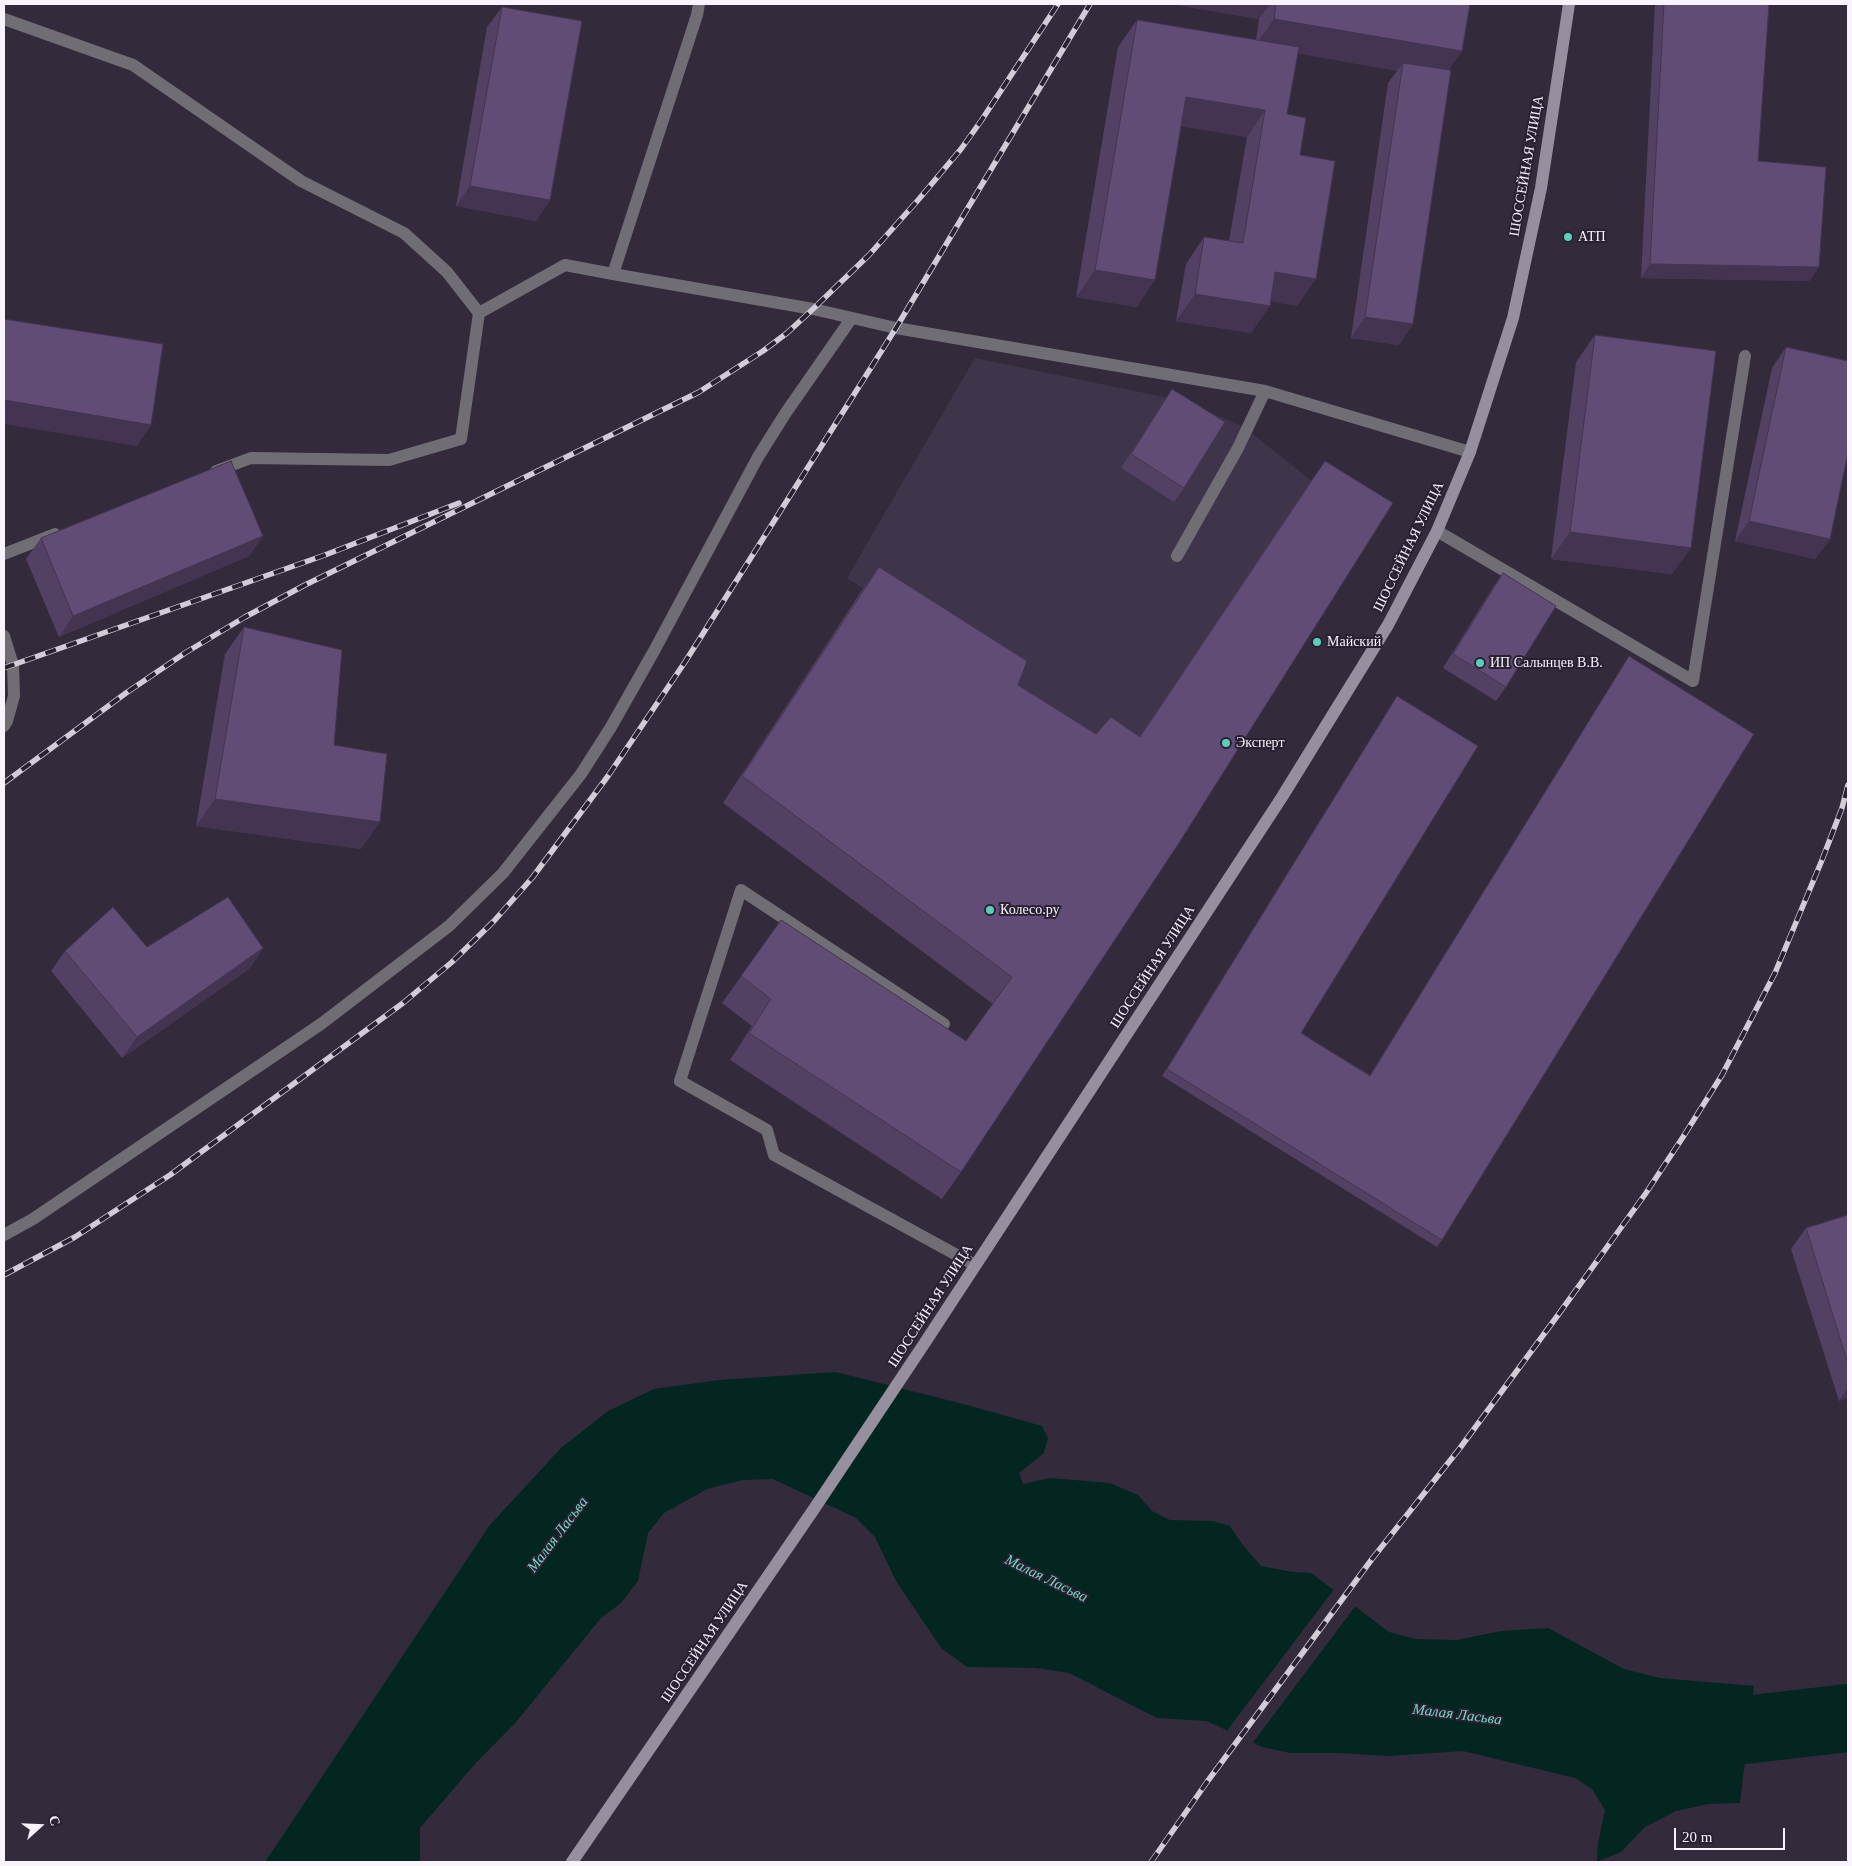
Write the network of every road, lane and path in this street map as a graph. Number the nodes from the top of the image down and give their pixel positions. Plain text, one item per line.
1 (699, 4) edge
2 (1569, 4) edge
3 (4, 19) edge
4 (613, 274) junction
5 (479, 313) junction
6 (851, 319) junction
7 (1745, 356) dead end
8 (1265, 391) junction
9 (1470, 452) junction
10 (205, 476) edge
11 (68, 529) edge
12 (1437, 530) junction
13 (4, 554) edge
14 (1177, 556) dead end
15 (4, 636) edge
16 (4, 726) edge
17 (944, 1024) edge
18 (4, 1235) edge
19 (975, 1266) junction
20 (572, 1862) edge

1 - 4 lane
2 - 9 main road, ШОССЕЙНАЯ УЛИЦА
3 - 5 lane
4 - 5 lane
4 - 6 lane
5 - 10 lane
6 - 8 lane
6 - 18 lane
7 - 12 lane
8 - 9 lane
8 - 14 lane
9 - 12 main road, ШОССЕЙНАЯ УЛИЦА
11 - 13 lane
12 - 19 main road, ШОССЕЙНАЯ УЛИЦА
15 - 16 lane
17 - 19 lane
19 - 20 main road, ШОССЕЙНАЯ УЛИЦА

